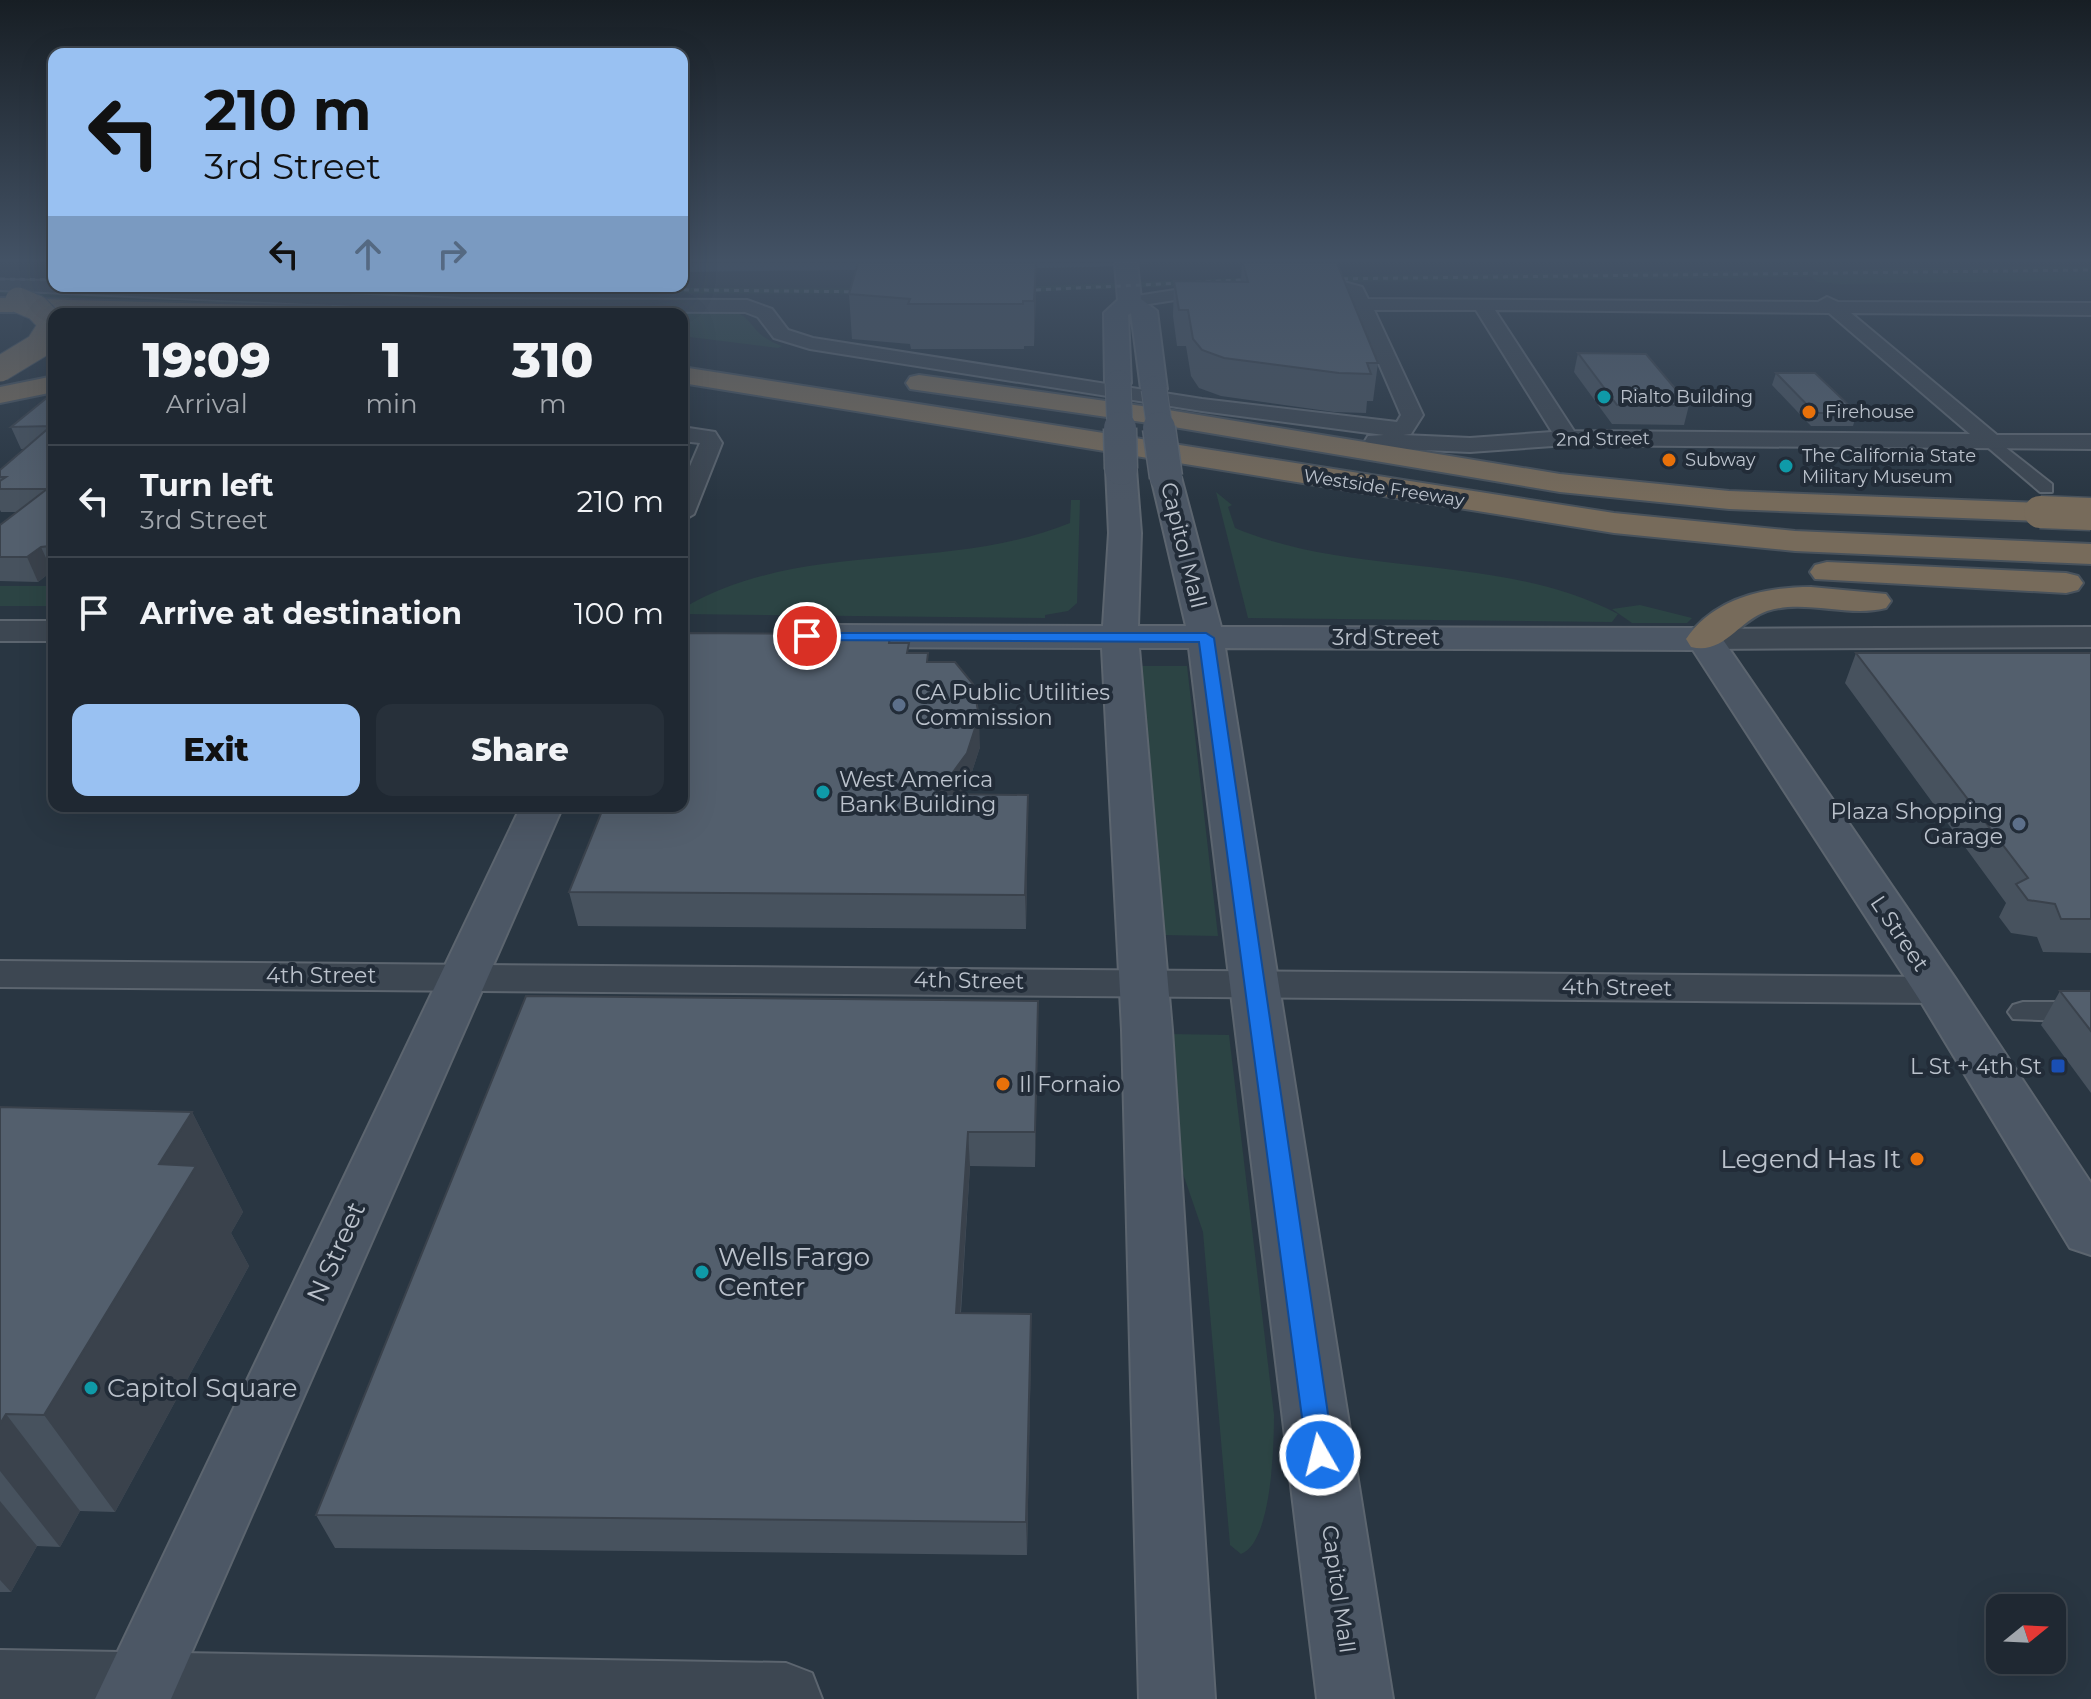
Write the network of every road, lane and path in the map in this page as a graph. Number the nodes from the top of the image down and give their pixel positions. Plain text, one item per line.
1 (19, 342) edge
2 (42, 342) edge
3 (808, 342) edge
4 (1117, 342) edge
5 (1149, 342) edge
6 (1380, 342) edge
7 (1506, 342) edge
8 (1874, 342) edge
9 (48, 351) edge
10 (695, 359) edge
11 (0, 369) edge
12 (48, 385) edge
13 (1118, 390) junction
14 (0, 395) edge
15 (1156, 396) junction
16 (688, 399) edge
17 (688, 435) edge
18 (1055, 435) junction
19 (1567, 438) junction
20 (1991, 441) junction
21 (2091, 442) edge
22 (1220, 463) junction
23 (688, 500) edge
24 (2043, 500) junction
25 (2091, 513) edge
26 (2090, 554) edge
27 (2091, 584) edge
28 (2091, 605) edge
29 (0, 631) edge
30 (48, 631) edge
31 (796, 636) edge
32 (2091, 637) edge
33 (1120, 638) junction
34 (1206, 638) junction
35 (1710, 649) junction
36 (2091, 662) edge
37 (539, 812) edge
38 (0, 974) edge
39 (463, 975) junction
40 (1143, 982) junction
41 (1252, 982) junction
42 (1938, 990) junction
43 (2023, 1012) dead end
44 (2091, 1012) edge
45 (2091, 1231) edge
46 (0, 1686) edge
47 (136, 1694) edge
48 (786, 1699) edge
49 (1177, 1699) edge
50 (1355, 1699) edge

1 - 9 highway
2 - 11 highway, bridge
3 - 6 street
4 - 13 main road, Capitol Mall
5 - 15 main road, Capitol Mall
7 - 19 street
8 - 20 street
10 - 18 highway, Westside Freeway
10 - 24 highway, Westside Freeway
12 - 14 highway
13 - 15 street, 2nd Street
13 - 33 main road, Capitol Mall, bridge
15 - 19 street, 2nd Street
15 - 34 main road, Capitol Mall, bridge
16 - 18 highway
17 - 23 street
18 - 22 highway, Westside Freeway
19 - 20 street, 2nd Street
20 - 21 street, 2nd Street
20 - 24 street
22 - 26 highway, Westside Freeway
22 - 27 highway
24 - 25 highway, Westside Freeway, bridge
28 - 35 highway
29 - 30 street
31 - 33 main road, 3rd Street
32 - 35 street, 3rd Street
33 - 34 main road, 3rd Street
33 - 40 main road, Capitol Mall
34 - 35 main road, 3rd Street
34 - 41 main road, Capitol Mall
35 - 36 street, 3rd Street
35 - 42 main road, L Street
37 - 39 main road, N Street
38 - 39 street, 4th Street
39 - 40 street, 4th Street
39 - 47 main road, N Street
40 - 41 street, 4th Street
40 - 49 main road, Capitol Mall
41 - 42 street, 4th Street
41 - 50 main road, Capitol Mall
42 - 45 main road, L Street
43 - 44 street
46 - 47 street
47 - 48 street

